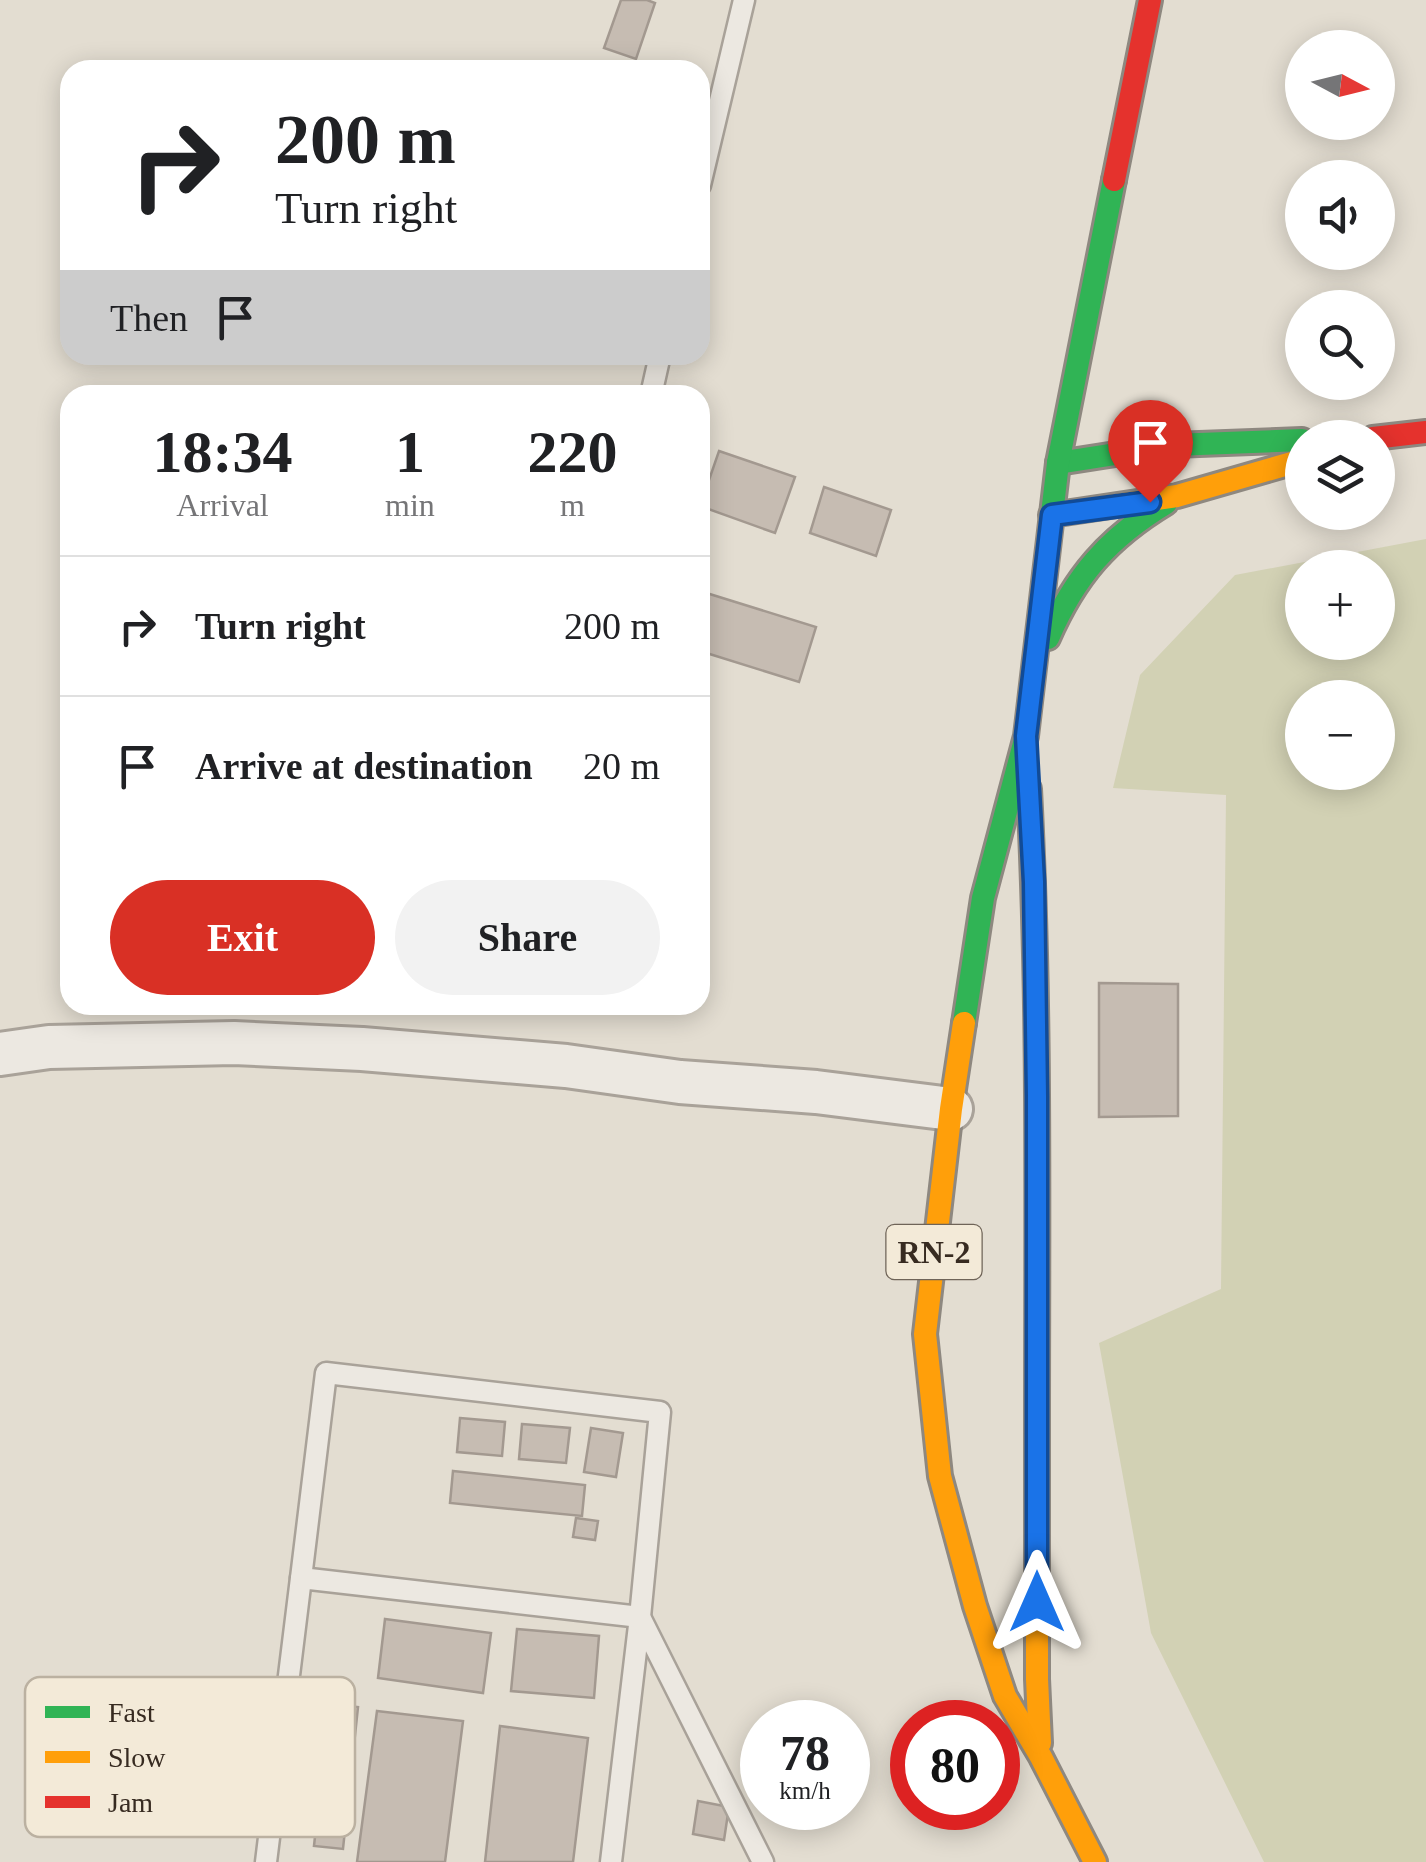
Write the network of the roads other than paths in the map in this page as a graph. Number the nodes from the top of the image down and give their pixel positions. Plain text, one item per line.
1 (744, 0) edge
2 (1150, 0) edge
3 (710, 143) edge
4 (1080, 351) junction
5 (1098, 394) dead end
6 (1130, 427) dead end
7 (1426, 432) edge
8 (1395, 436) edge
9 (1285, 441) edge
10 (1173, 444) junction
11 (1058, 463) junction
12 (1285, 465) edge
13 (1178, 496) junction
14 (1052, 515) junction
15 (1032, 683) junction
16 (1026, 736) junction
17 (0, 1054) edge
18 (951, 1109) junction
19 (302, 1578) junction
20 (640, 1617) junction
21 (289, 1677) edge
22 (1041, 1757) junction
23 (269, 1837) edge
24 (266, 1862) edge
25 (611, 1862) edge
26 (763, 1862) edge
27 (1096, 1862) edge

1 - 3 lane
2 - 4 highway
4 - 5 highway
4 - 11 highway
6 - 10 highway
7 - 8 highway
9 - 10 highway
10 - 11 highway
11 - 14 highway, RN-2
12 - 13 highway
13 - 14 highway
13 - 15 highway
14 - 15 highway, RN-2
15 - 16 highway, RN-2
16 - 18 highway, RN-2
16 - 22 highway, RN-2
17 - 18 street
18 - 22 highway, RN-2
19 - 20 lane
19 - 20 lane
19 - 21 lane
20 - 25 lane
20 - 26 lane
22 - 27 highway, RN-2
23 - 24 lane

